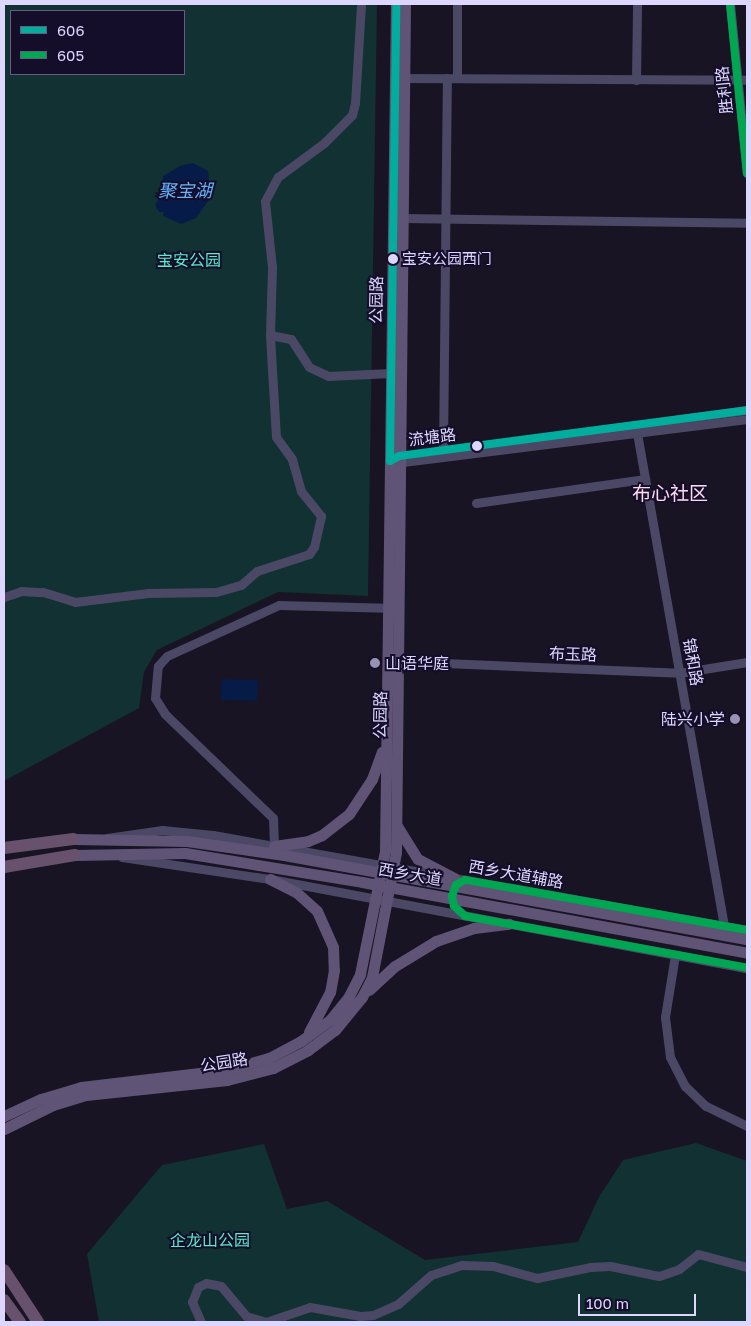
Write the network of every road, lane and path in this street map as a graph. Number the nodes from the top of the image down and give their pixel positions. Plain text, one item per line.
1 (360, 4) edge
2 (396, 4) edge
3 (405, 4) edge
4 (457, 4) edge
5 (637, 4) edge
6 (730, 4) edge
7 (399, 78) junction
8 (452, 78) junction
9 (636, 80) junction
10 (743, 81) edge
11 (747, 174) edge
12 (402, 218) junction
13 (446, 219) junction
14 (747, 223) edge
15 (270, 335) junction
16 (391, 373) junction
17 (747, 410) edge
18 (747, 419) edge
19 (637, 433) junction
20 (443, 450) junction
21 (396, 461) junction
22 (645, 479) junction
23 (476, 503) dead end
24 (4, 597) edge
25 (393, 608) junction
26 (397, 661) junction
27 (747, 662) edge
28 (680, 673) junction
29 (386, 738) junction
30 (395, 817) junction
31 (73, 840) joint
32 (102, 840) junction
33 (274, 846) junction
34 (186, 847) junction
35 (4, 848) edge
36 (313, 853) junction
37 (107, 854) junction
38 (75, 856) joint
39 (19, 863) junction
40 (383, 865) junction
41 (4, 867) edge
42 (395, 867) junction
43 (4, 872) edge
44 (460, 879) junction
45 (270, 880) junction
46 (302, 886) junction
47 (376, 899) junction
48 (388, 901) junction
49 (465, 916) junction
50 (509, 924) junction
51 (724, 926) junction
52 (747, 930) edge
53 (747, 939) edge
54 (747, 952) edge
55 (675, 955) junction
56 (747, 968) edge
57 (362, 997) junction
58 (301, 1041) junction
59 (4, 1116) edge
60 (747, 1126) edge
61 (4, 1129) edge
62 (747, 1267) edge
63 (4, 1270) edge
64 (4, 1300) edge
65 (20, 1322) edge
66 (38, 1322) edge
67 (201, 1322) edge

1 - 15 street
2 - 7 main road, 公园路
3 - 7 main road, 公园路
4 - 8 street
5 - 9 street
6 - 10 street, 胜利路
7 - 8 street
7 - 12 main road, 公园路
7 - 16 main road, 公园路
8 - 9 street
8 - 13 street
9 - 10 street
10 - 11 street, 胜利路
12 - 13 street
12 - 21 main road, 公园路
13 - 14 street
13 - 20 street
15 - 16 street
15 - 24 street
16 - 21 main road, 公园路
17 - 20 street, 流塘路
18 - 19 street, 流塘路
19 - 21 street, 流塘路
19 - 22 street, 锦和路
20 - 21 street, 流塘路
21 - 25 main road, 公园路
22 - 23 street
22 - 28 street, 锦和路
25 - 26 main road, 公园路
25 - 29 main road, 公园路
25 - 33 street
26 - 28 street, 布玉路
26 - 30 main road, 公园路
27 - 28 street, 布玉路
28 - 51 street, 锦和路
29 - 33 main road
29 - 40 main road, 公园路
30 - 42 main road, 公园路
30 - 44 main road
31 - 32 main road
31 - 35 highway
32 - 33 street, 西乡大道辅路
32 - 34 main road
33 - 36 street, 西乡大道辅路
34 - 37 main road
34 - 53 main road, 西乡大道, bridge
34 - 54 main road, 西乡大道, bridge
36 - 40 street, 西乡大道辅路
36 - 46 street
37 - 38 main road
37 - 45 street
38 - 39 highway
39 - 41 highway
39 - 43 highway
40 - 42 street, 西乡大道辅路
40 - 47 main road, 公园路
42 - 44 street, 西乡大道辅路
42 - 48 main road, 公园路
44 - 49 street
44 - 51 street, 西乡大道辅路
45 - 46 street
45 - 58 main road
46 - 47 street
47 - 48 street
47 - 58 main road, 公园路
48 - 49 street
48 - 57 main road, 公园路
49 - 50 street
50 - 55 street
50 - 57 main road
51 - 52 street, 西乡大道辅路
55 - 56 street
55 - 60 street
57 - 61 main road, 公园路
58 - 59 main road, 公园路
62 - 67 street
63 - 66 highway
64 - 65 highway

